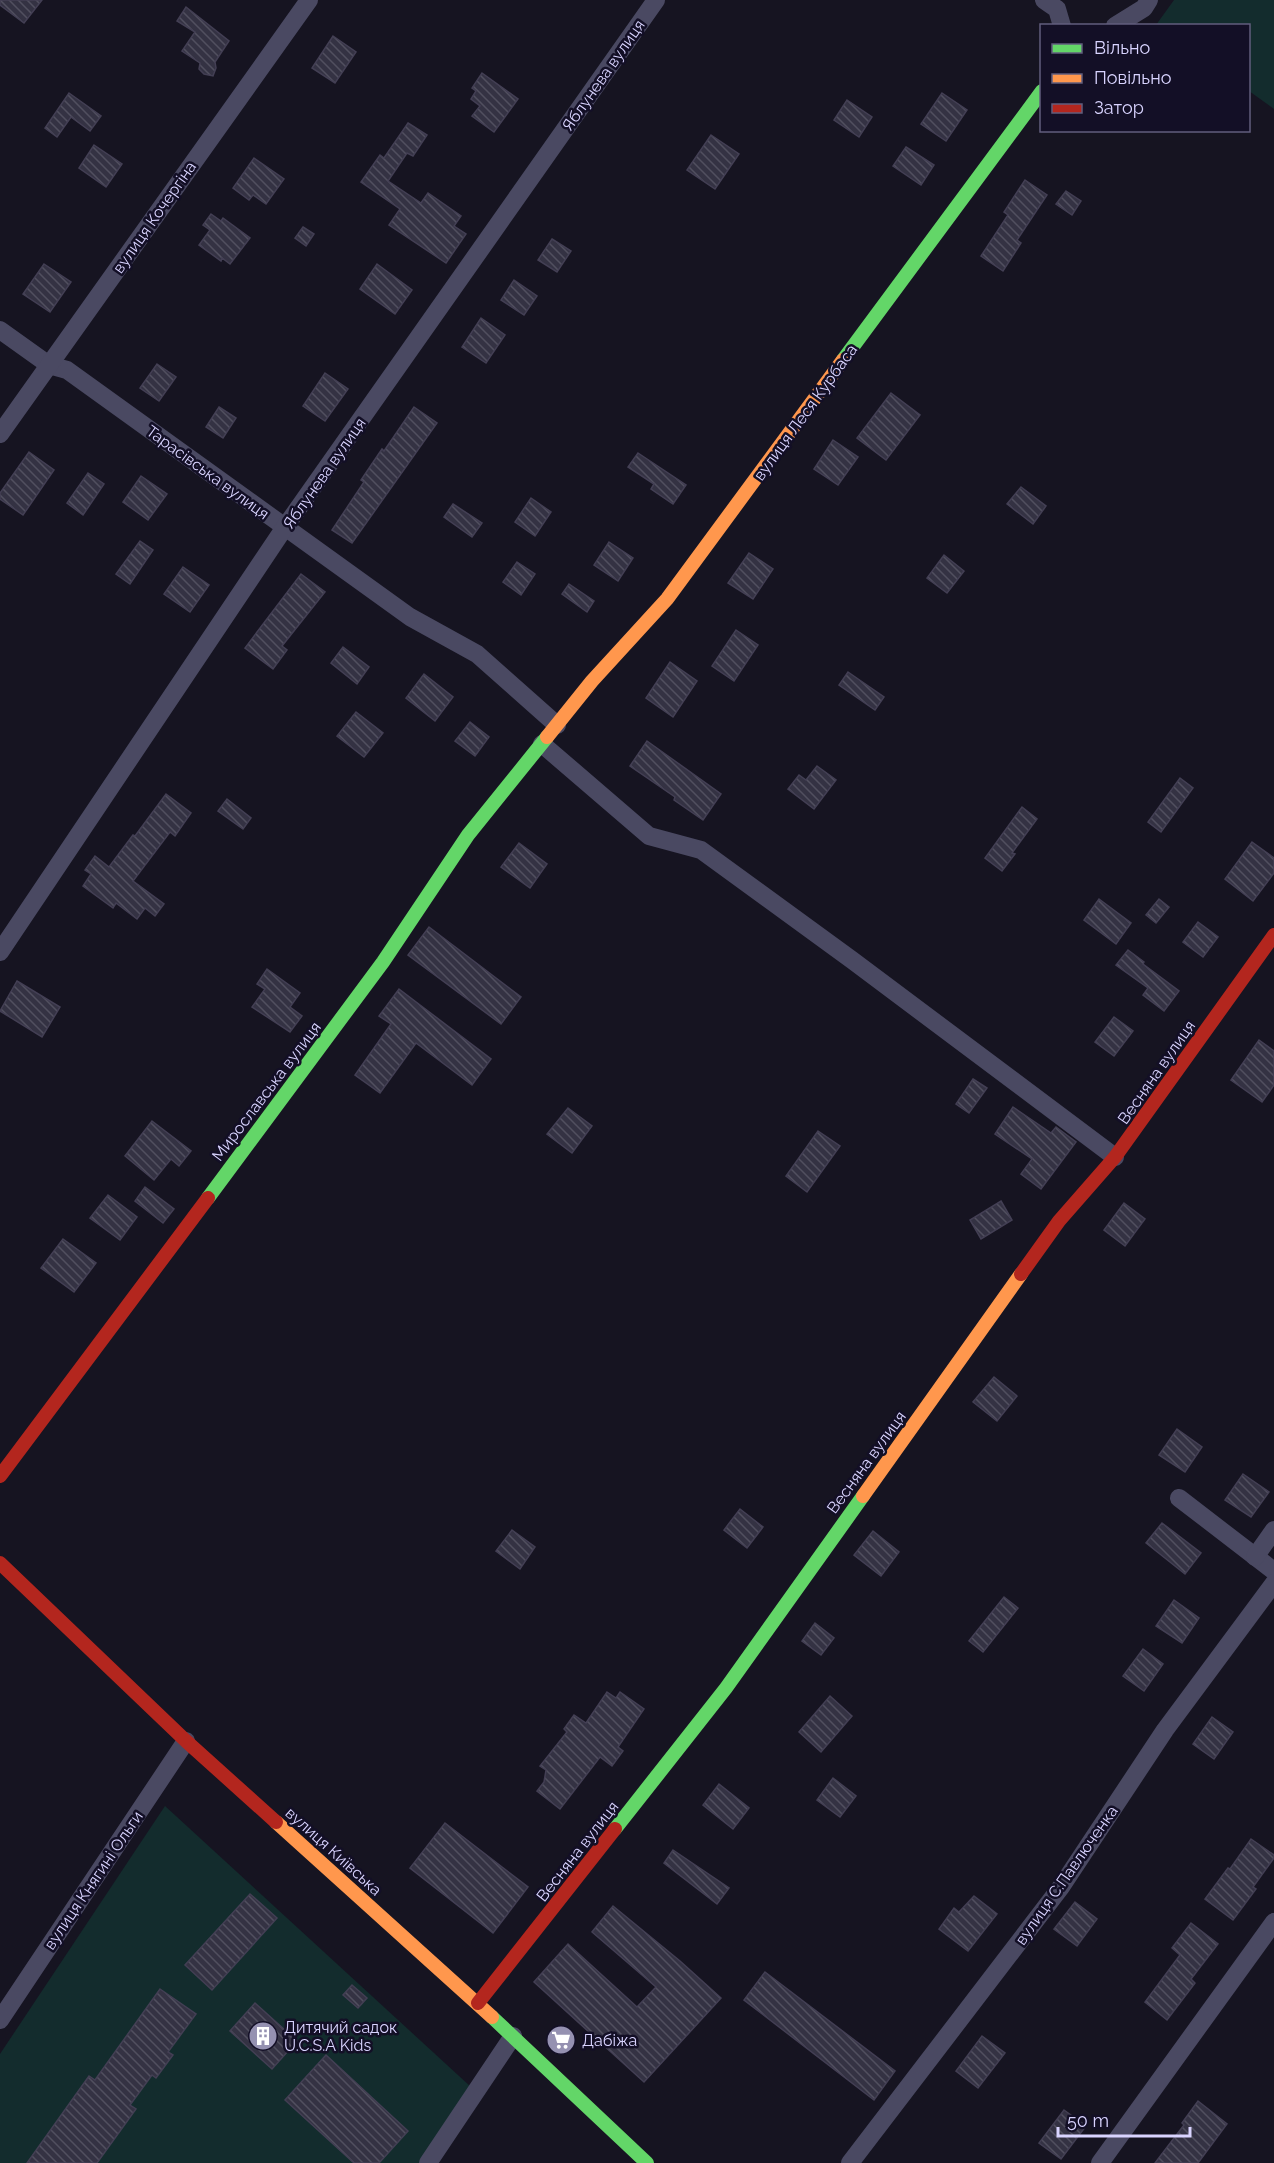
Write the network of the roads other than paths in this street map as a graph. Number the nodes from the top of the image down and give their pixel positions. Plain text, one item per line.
1 (309, 0) edge
2 (656, 0) edge
3 (1044, 0) edge
4 (1149, 0) edge
5 (1061, 24) edge
6 (1118, 24) edge
7 (1040, 92) edge
8 (0, 330) edge
9 (49, 365) junction
10 (0, 434) edge
11 (285, 527) junction
12 (557, 725) junction
13 (542, 744) junction
14 (1274, 935) edge
15 (0, 952) edge
16 (1115, 1157) junction
17 (0, 1476) edge
18 (1179, 1498) dead end
19 (1274, 1530) edge
20 (1255, 1557) junction
21 (0, 1563) edge
22 (1274, 1571) edge
23 (1274, 1583) edge
24 (186, 1741) junction
25 (1274, 1922) edge
26 (478, 2003) junction
27 (0, 2020) edge
28 (513, 2036) junction
29 (428, 2163) edge
30 (647, 2163) edge
31 (850, 2163) edge
32 (1100, 2163) edge

1 - 9 street, вулиця Кочергіна
2 - 11 street, Яблунева вулиця
3 - 5 street
4 - 6 street
7 - 12 street, вулиця Леся Курбаса
8 - 9 street, Тарасівська вулиця
9 - 10 street, вулиця Кочергіна
9 - 11 street, Тарасівська вулиця
11 - 12 street, Тарасівська вулиця
11 - 15 street, Яблунева вулиця
12 - 13 street, Мирославська вулиця
13 - 16 street
13 - 17 street, Мирославська вулиця
14 - 16 street, Весняна вулиця
16 - 26 street, Весняна вулиця
18 - 20 street
19 - 20 street
20 - 22 street
21 - 24 street, вулиця Київська
23 - 31 street, вулиця С.Павлюченка
24 - 26 street, вулиця Київська
24 - 27 street, вулиця Княгині Ольги
25 - 32 street
26 - 28 street, вулиця Київська
28 - 29 street
28 - 30 street, вулиця Київська

